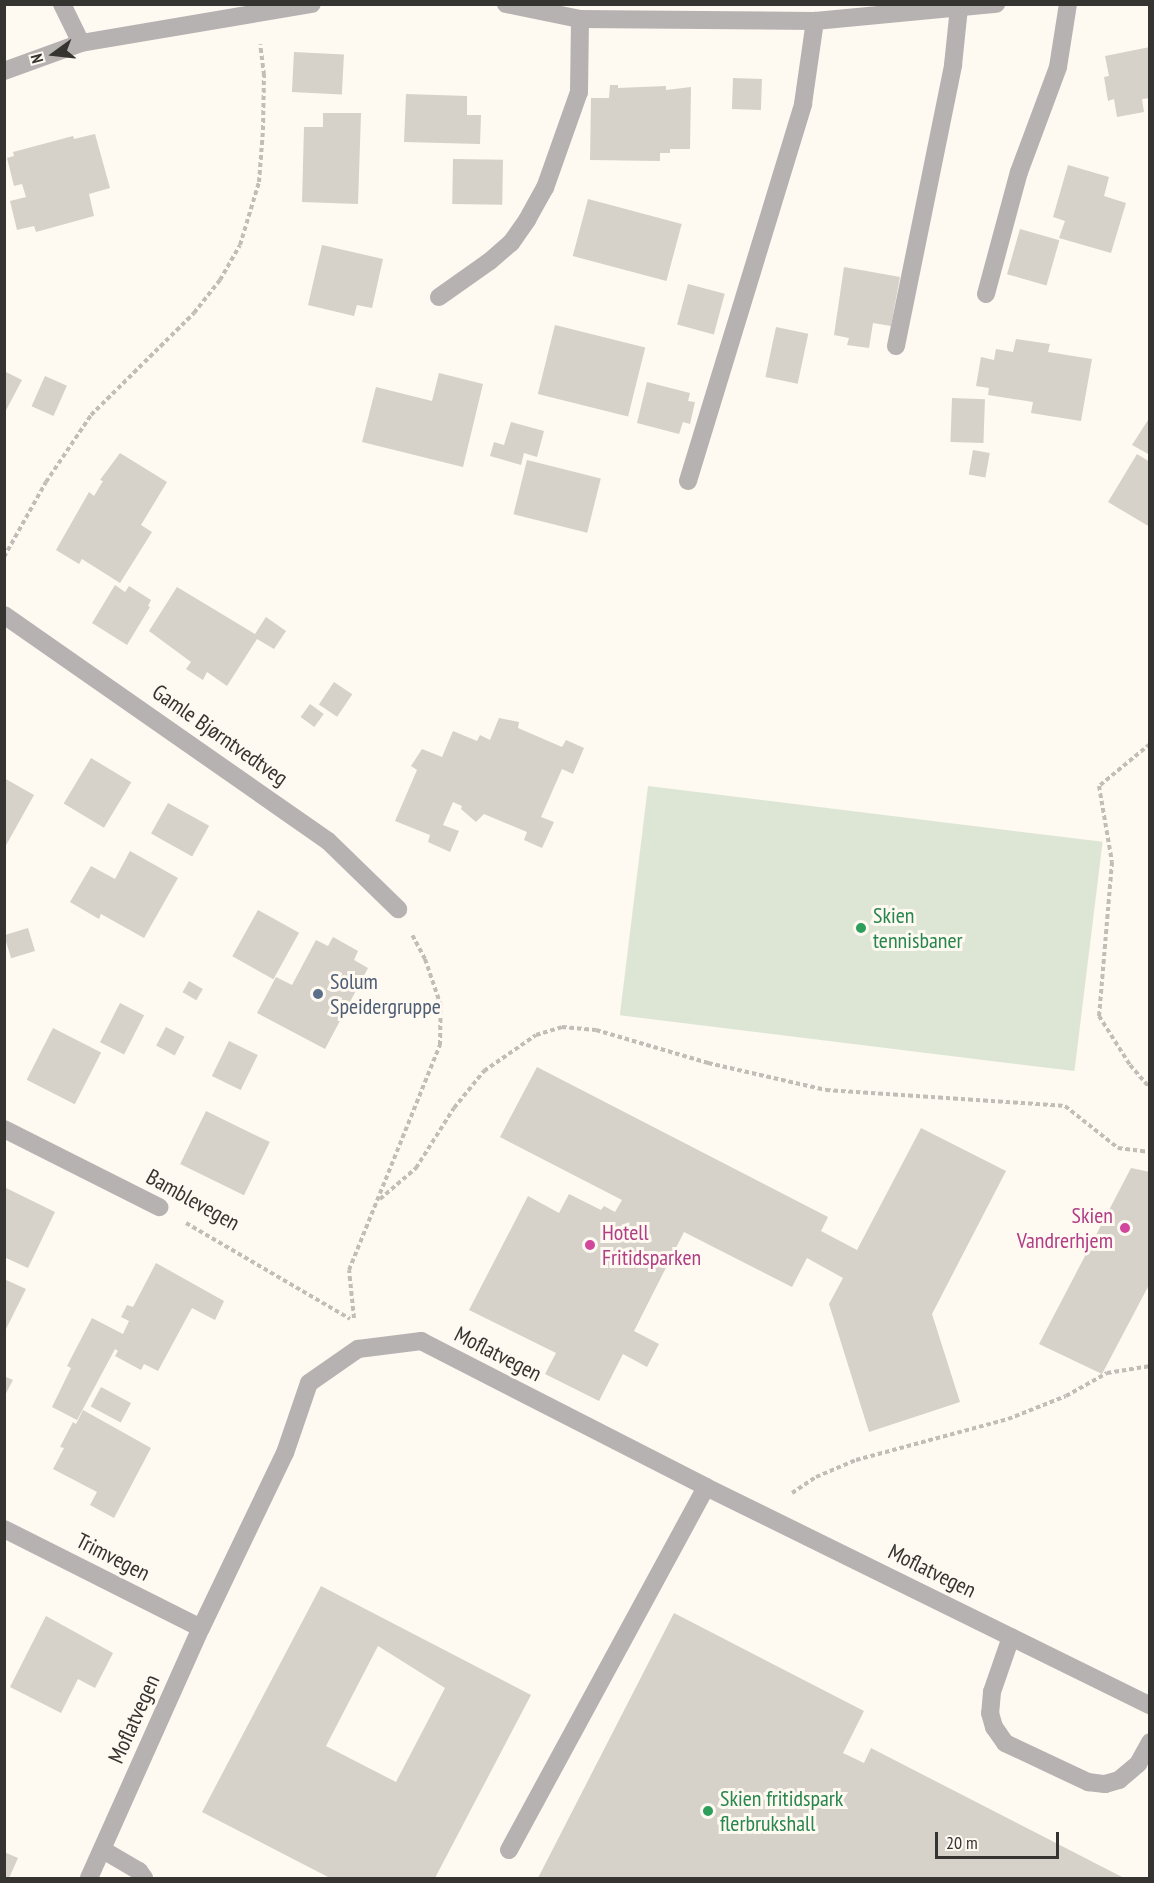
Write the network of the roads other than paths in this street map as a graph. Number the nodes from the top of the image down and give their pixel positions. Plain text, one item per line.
1 (62, 4) edge
2 (312, 4) edge
3 (506, 4) edge
4 (996, 4) edge
5 (1068, 4) edge
6 (958, 8) junction
7 (580, 19) junction
8 (816, 21) junction
9 (81, 43) junction
10 (4, 71) edge
11 (986, 294) dead end
12 (439, 297) dead end
13 (896, 346) dead end
14 (688, 481) dead end
15 (4, 615) edge
16 (398, 909) road end
17 (4, 1129) edge
18 (159, 1207) road end
19 (706, 1487) junction
20 (4, 1529) edge
21 (201, 1628) junction
22 (1011, 1637) junction
23 (1149, 1705) edge
24 (1149, 1742) edge
25 (102, 1850) junction
26 (509, 1850) dead end
27 (89, 1878) edge
28 (144, 1878) edge

1 - 9 street
2 - 9 street
3 - 7 street
4 - 6 street
5 - 11 street
6 - 8 street
6 - 13 street
7 - 8 street
7 - 12 street
8 - 14 street
9 - 10 street
15 - 16 street, Gamle Bjørntvedtveg
17 - 18 street, Bamblevegen
19 - 21 street, Moflatvegen
19 - 22 street, Moflatvegen
19 - 26 street
20 - 21 street, Trimvegen
21 - 25 street, Moflatvegen
22 - 23 street, Moflatvegen
22 - 24 street
25 - 27 street, Moflatvegen
25 - 28 street

